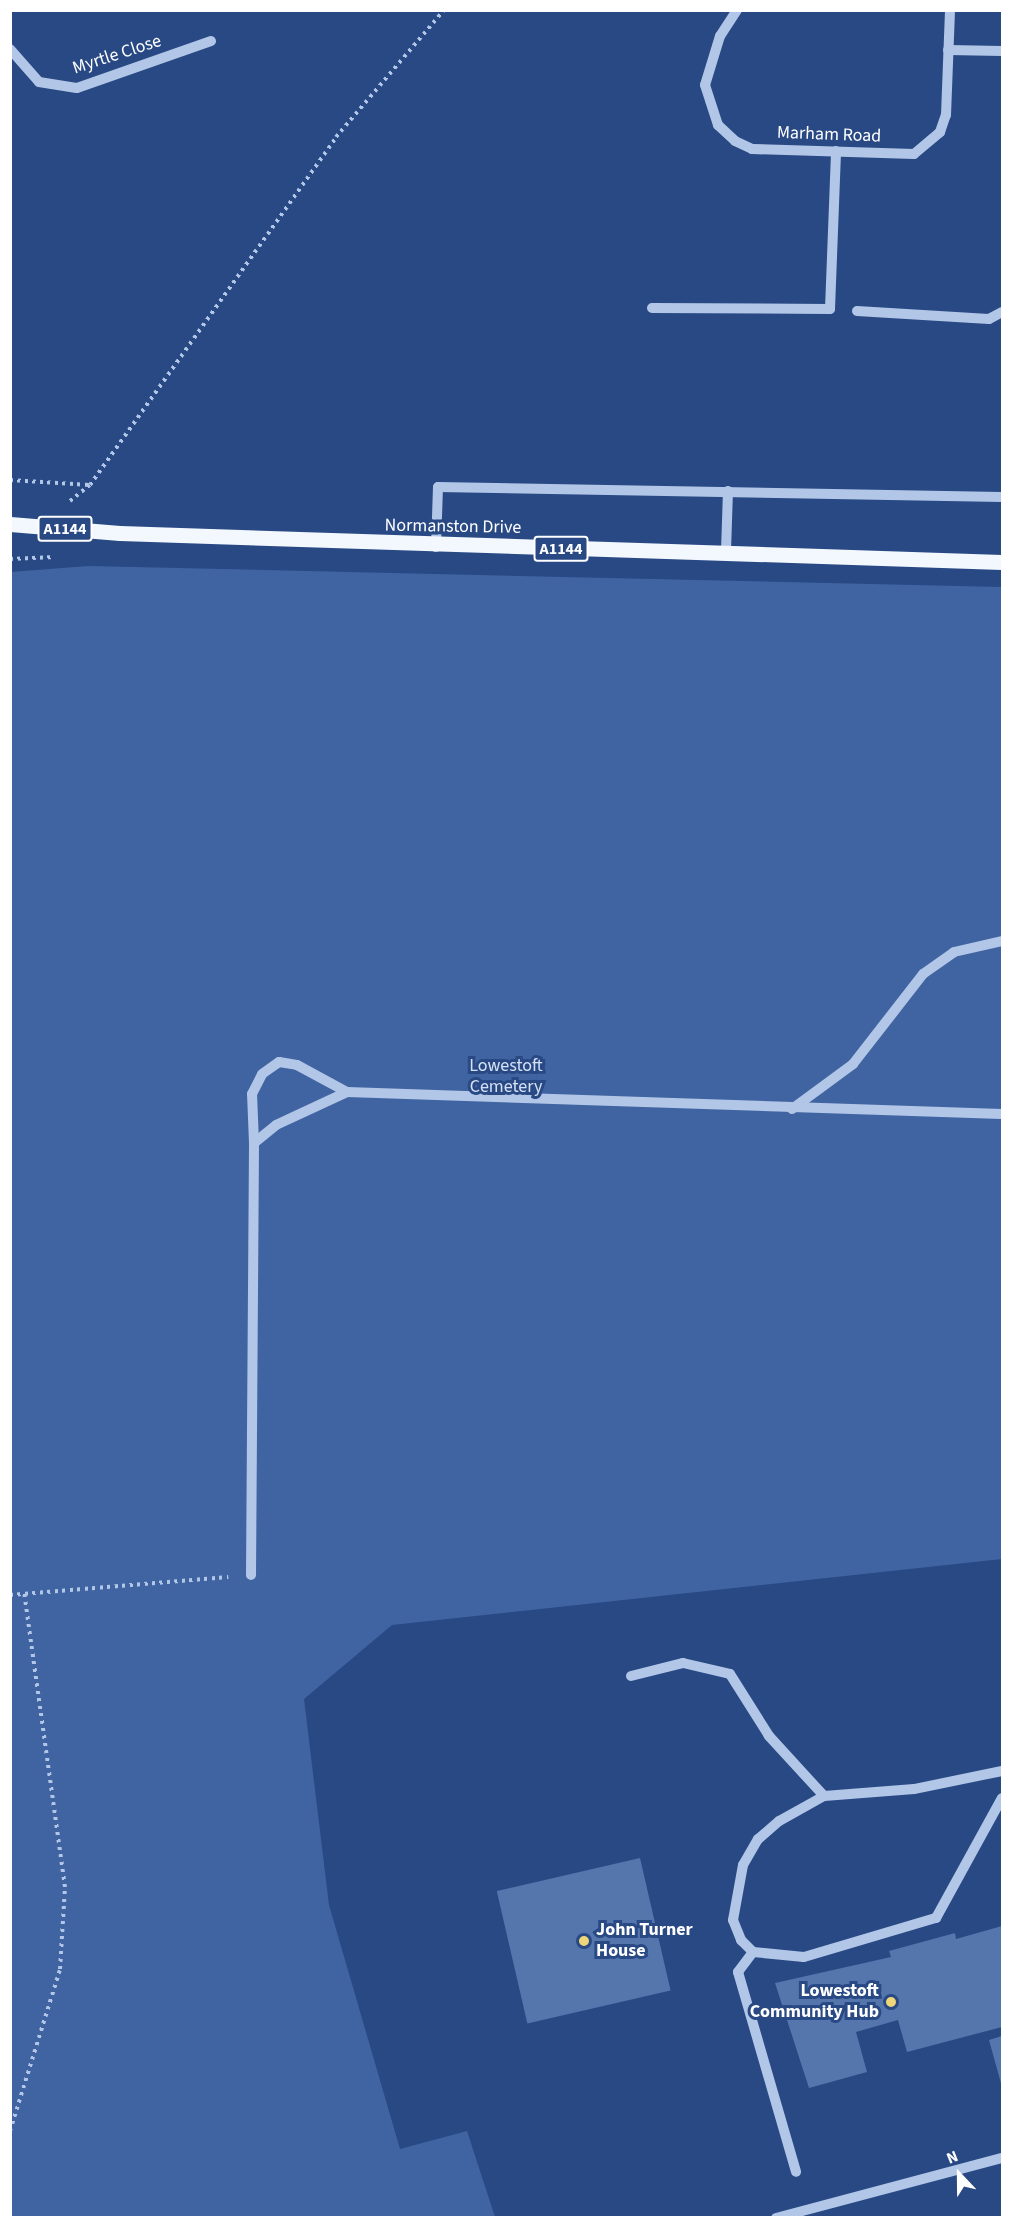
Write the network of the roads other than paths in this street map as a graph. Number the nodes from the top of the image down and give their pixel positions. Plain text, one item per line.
1 (736, 10) edge
2 (950, 10) edge
3 (211, 41) dead end
4 (10, 48) edge
5 (948, 50) junction
6 (1002, 51) edge
7 (836, 151) junction
8 (652, 308) dead end
9 (856, 311) dead end
10 (1002, 312) edge
11 (728, 491) junction
12 (1002, 497) edge
13 (10, 524) edge
14 (436, 547) junction
15 (726, 551) junction
16 (1002, 562) edge
17 (1002, 941) edge
18 (347, 1092) junction
19 (792, 1109) junction
20 (1002, 1114) edge
21 (254, 1143) junction
22 (251, 1575) road end
23 (632, 1676) dead end
24 (1002, 1771) edge
25 (824, 1796) junction
26 (1002, 1798) edge
27 (753, 1952) junction
28 (1002, 2158) edge
29 (796, 2172) dead end
30 (776, 2217) edge

1 - 7 street, Marham Road
2 - 5 street, Marham Road
3 - 4 street, Myrtle Close
5 - 6 street
5 - 7 street, Marham Road
7 - 8 street
9 - 10 street
11 - 12 street
11 - 14 street
11 - 15 street
13 - 14 main road, Normanston Drive / A1144, bridge
14 - 15 main road, Normanston Drive / A1144
15 - 16 main road, Normanston Drive / A1144
17 - 19 street
18 - 19 street
18 - 21 street
18 - 21 street
19 - 20 street
21 - 22 street
23 - 25 street
24 - 25 street
25 - 27 street
26 - 27 street
27 - 29 street
28 - 30 street

